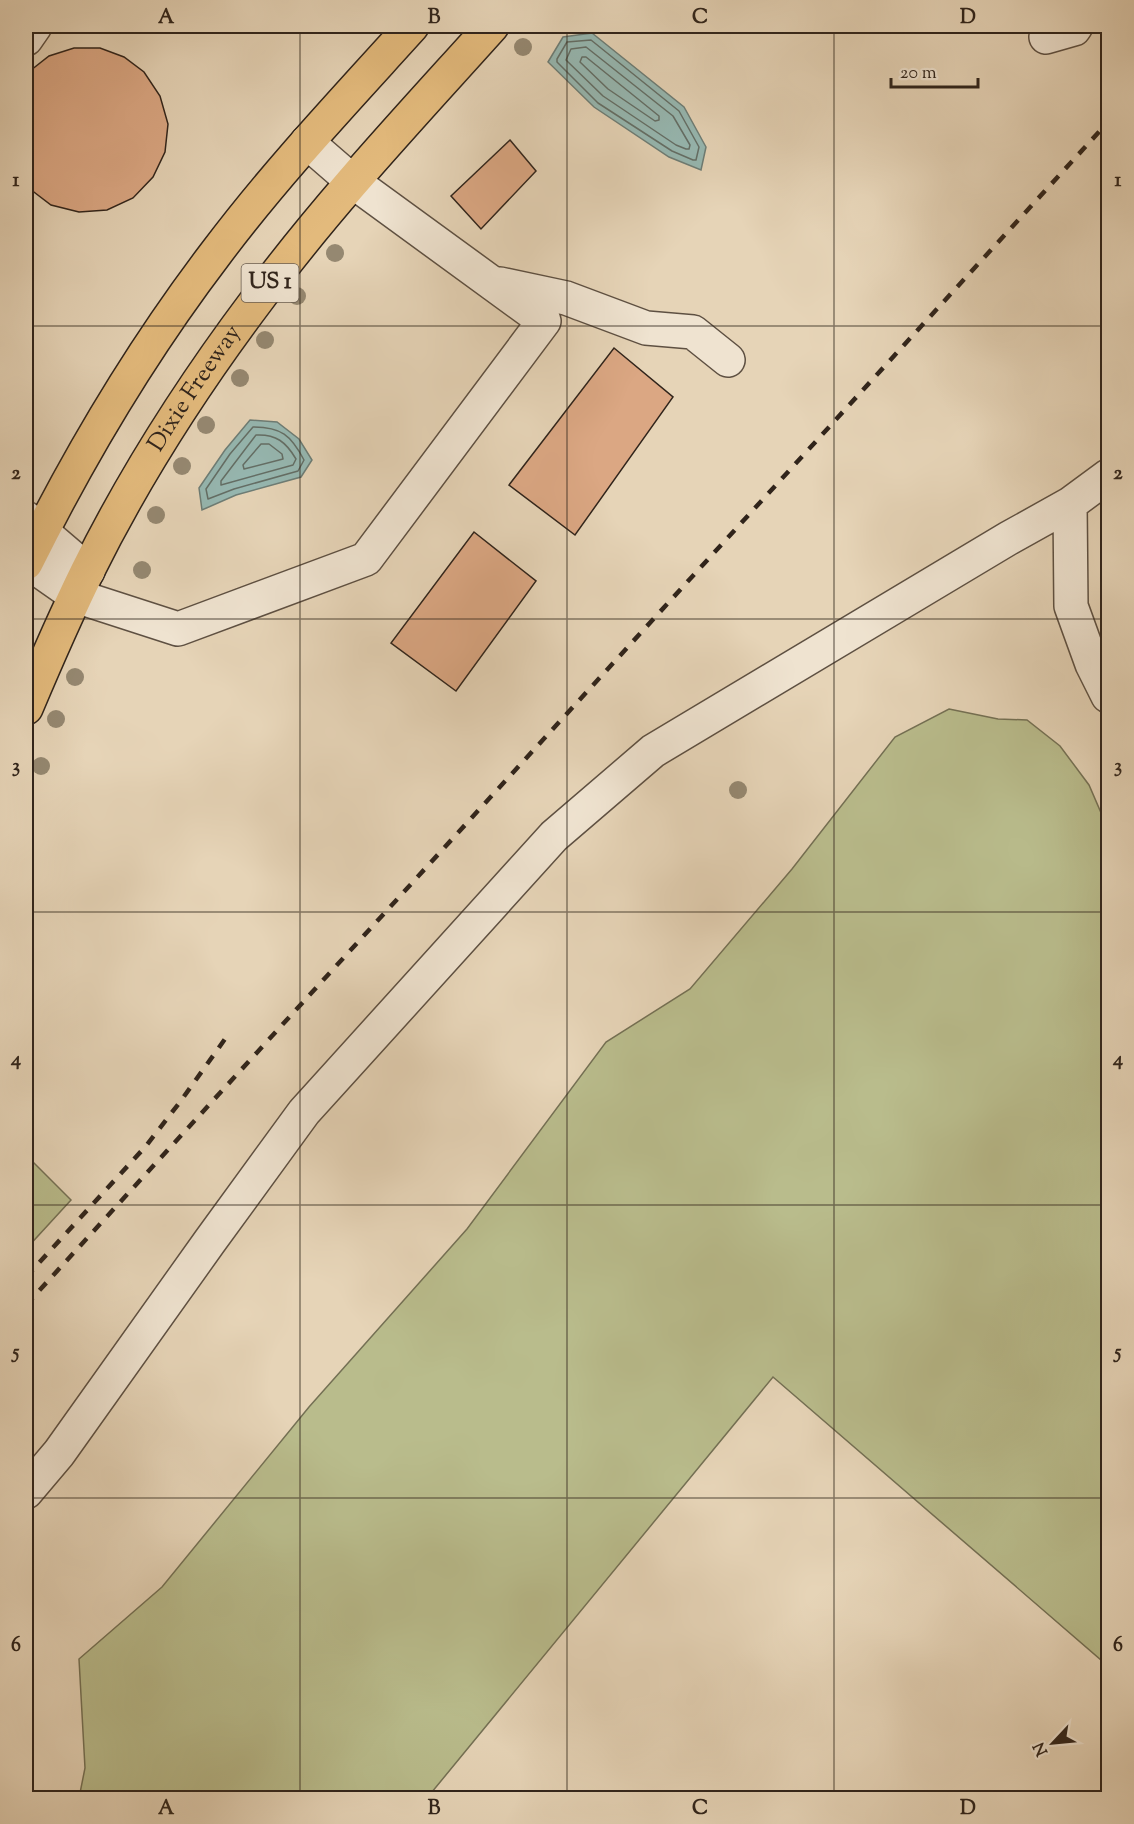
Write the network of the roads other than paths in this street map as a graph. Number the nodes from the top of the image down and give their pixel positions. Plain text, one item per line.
1 (36, 26) edge
2 (412, 26) edge
3 (492, 26) edge
4 (1076, 26) edge
5 (1046, 37) dead end
6 (26, 39) edge
7 (307, 142) junction
8 (352, 181) junction
9 (489, 281) junction
10 (728, 360) dead end
11 (1108, 476) edge
12 (1070, 504) junction
13 (34, 525) edge
14 (26, 562) edge
15 (82, 583) junction
16 (1108, 696) edge
17 (26, 708) edge
18 (26, 1492) edge

1 - 6 street
2 - 7 main road, US 1
3 - 8 main road, Dixie Freeway / US 1
4 - 5 street
7 - 8 street
7 - 13 main road, US 1
8 - 9 street
8 - 15 main road, Dixie Freeway / US 1
9 - 10 street
9 - 15 street
11 - 12 street
12 - 16 street
12 - 18 street
13 - 14 main road, US 1
13 - 15 street
14 - 15 street
15 - 17 main road, Dixie Freeway / US 1

